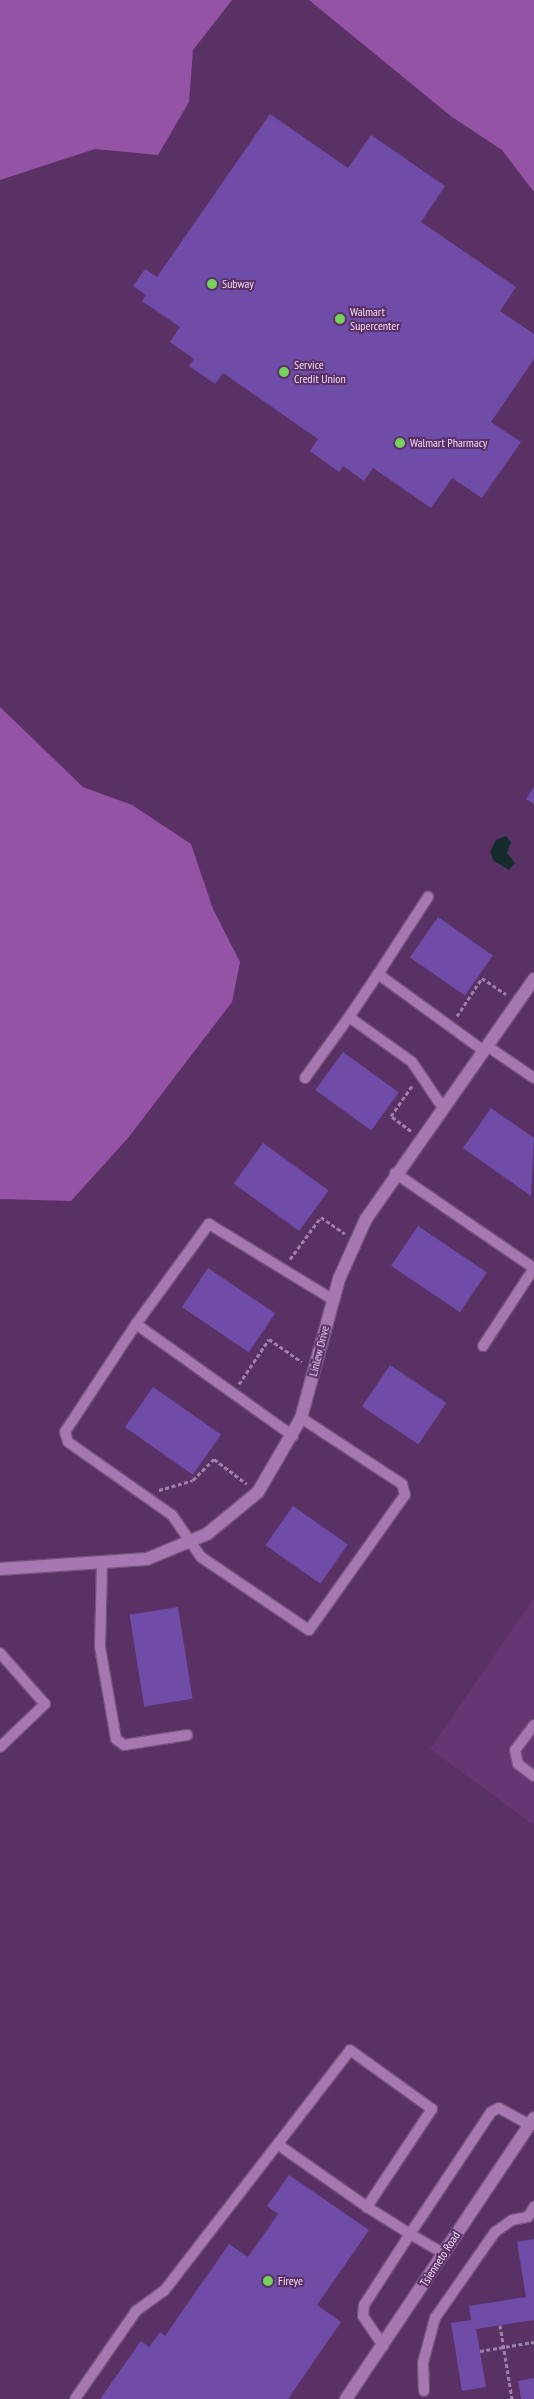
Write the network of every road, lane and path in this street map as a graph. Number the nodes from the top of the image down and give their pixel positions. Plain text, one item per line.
1 (428, 898) dead end
2 (378, 974) junction
3 (534, 979) edge
4 (508, 996) dead end
5 (349, 1017) junction
6 (450, 1027) junction
7 (485, 1048) junction
8 (422, 1073) junction
9 (305, 1078) dead end
10 (534, 1078) edge
11 (443, 1108) junction
12 (411, 1131) dead end
13 (395, 1173) junction
14 (346, 1234) dead end
15 (534, 1268) edge
16 (281, 1271) junction
17 (332, 1299) junction
18 (136, 1324) junction
19 (483, 1346) dead end
20 (305, 1364) dead end
21 (232, 1394) junction
22 (301, 1418) junction
23 (293, 1436) junction
24 (247, 1484) dead end
25 (151, 1500) junction
26 (190, 1544) junction
27 (102, 1565) junction
28 (0, 1569) edge
29 (0, 1653) edge
30 (534, 1725) edge
31 (187, 1735) dead end
32 (0, 1747) edge
33 (534, 1776) edge
34 (532, 2121) edge
35 (280, 2146) junction
36 (534, 2206) edge
37 (367, 2207) junction
38 (410, 2234) junction
39 (443, 2253) junction
40 (500, 2325) dead end
41 (534, 2342) edge
42 (383, 2346) junction
43 (504, 2347) junction
44 (480, 2350) dead end
45 (424, 2391) dead end
46 (76, 2399) edge
47 (346, 2399) edge
48 (512, 2399) edge

1 - 2 lane
2 - 5 lane
2 - 6 lane
3 - 7 street, Linlew Drive
4 - 6 path
5 - 8 lane
5 - 9 lane
6 - 7 lane
7 - 10 lane
7 - 11 street, Linlew Drive
8 - 11 lane
8 - 12 path
11 - 13 street, Linlew Drive
13 - 15 lane
13 - 17 street, Linlew Drive
14 - 16 path
15 - 19 lane
16 - 17 lane
16 - 18 lane
17 - 22 street, Linlew Drive
18 - 21 lane
18 - 25 lane
20 - 21 path
21 - 23 lane
22 - 23 street, Linlew Drive
22 - 26 lane
23 - 26 street, Linlew Drive
24 - 25 path
25 - 26 lane
26 - 27 street, Linlew Drive
27 - 28 street, Linlew Drive
27 - 31 lane
29 - 32 lane
30 - 33 lane
34 - 38 lane
34 - 39 street, Tsienneto Road
35 - 37 lane
35 - 37 lane
35 - 46 lane
36 - 45 lane
37 - 38 lane
38 - 39 lane
38 - 42 lane
39 - 42 street, Tsienneto Road
40 - 43 path
41 - 43 path
42 - 47 street, Tsienneto Road
43 - 44 path
43 - 48 path

